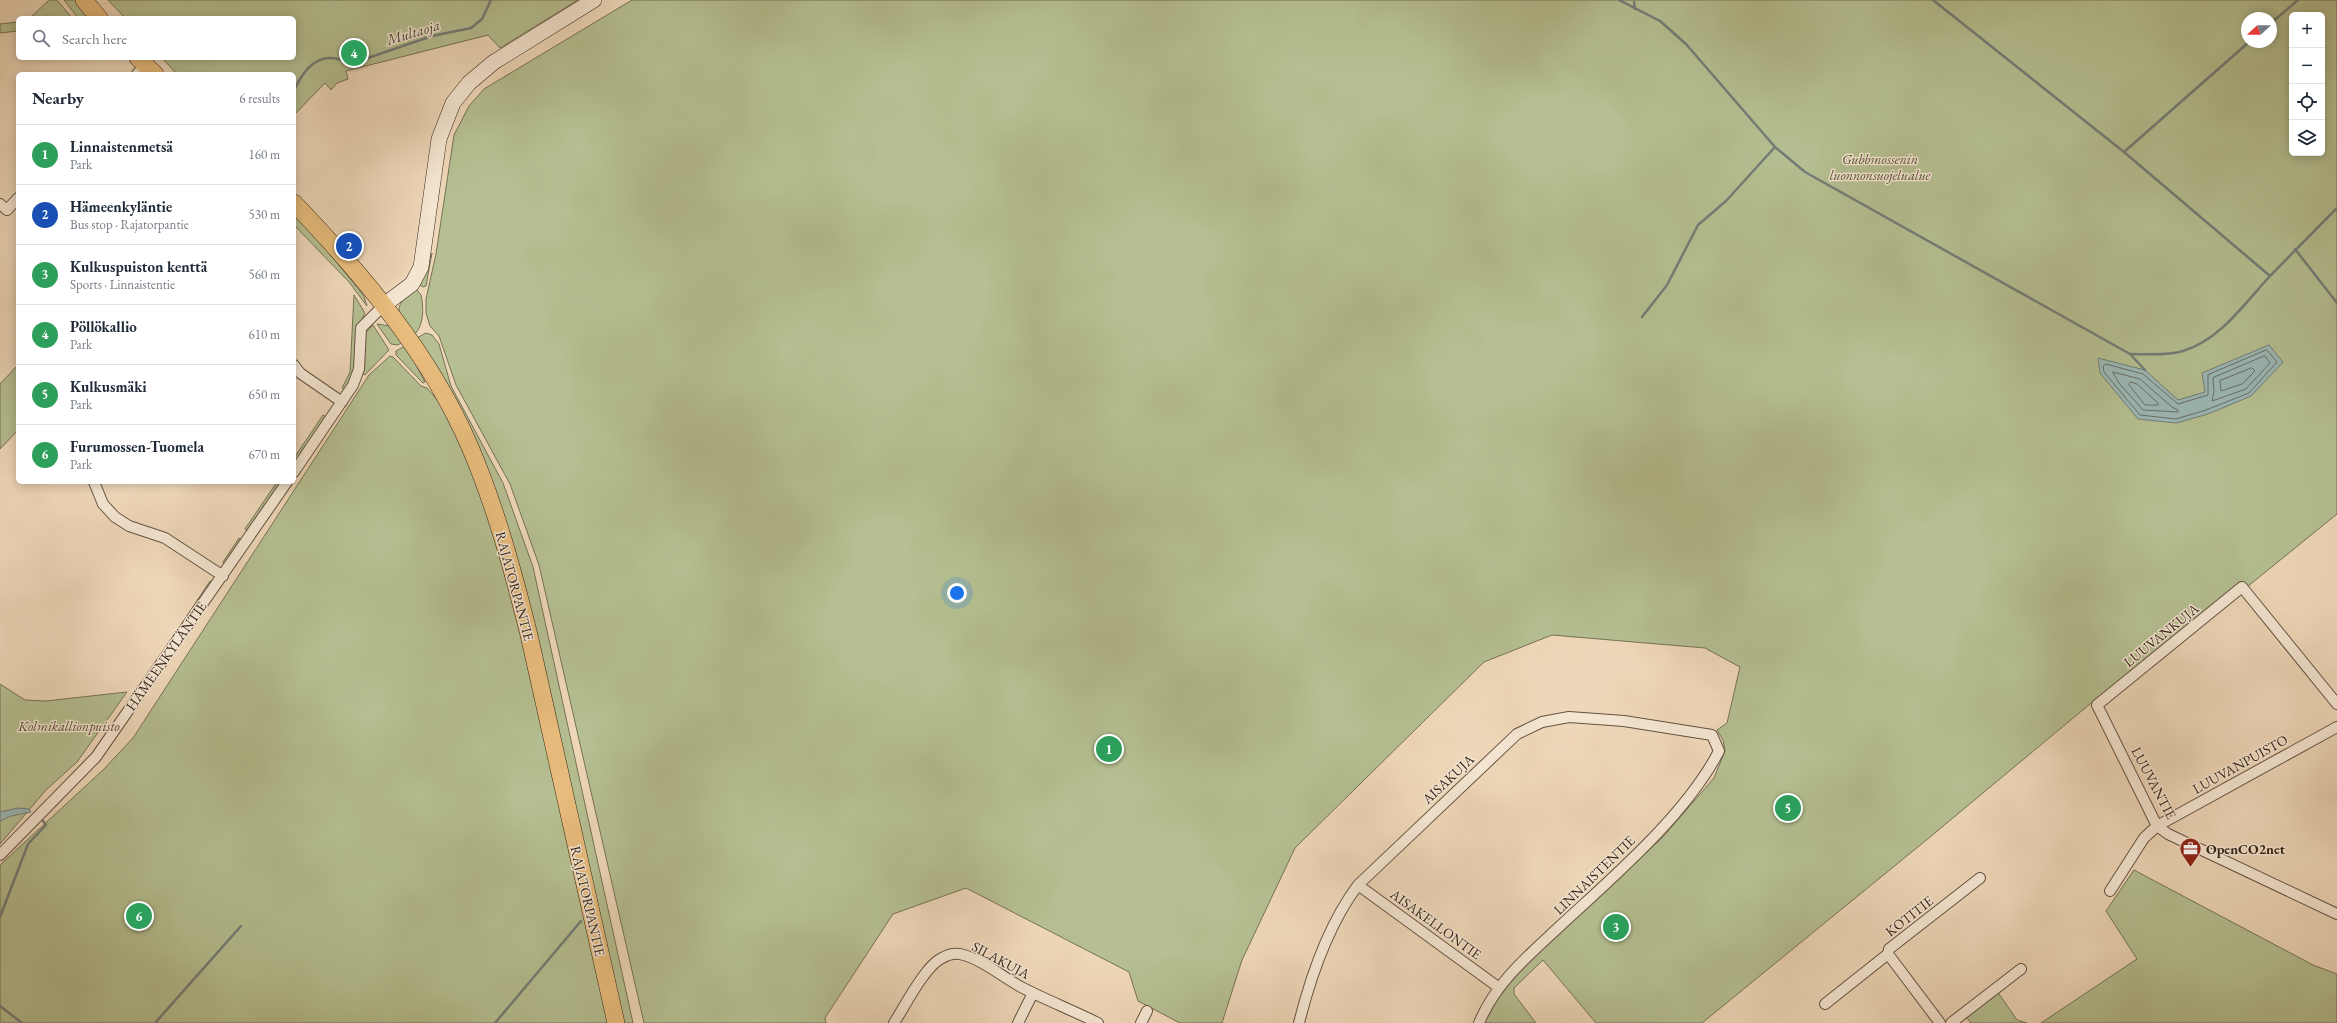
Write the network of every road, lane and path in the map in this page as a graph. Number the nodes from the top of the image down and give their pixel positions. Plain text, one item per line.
1 (84, 0) edge
2 (594, 0) edge
3 (97, 16) edge
4 (16, 200) edge
5 (296, 205) edge
6 (2, 210) edge
7 (384, 305) junction
8 (296, 368) edge
9 (342, 402) junction
10 (296, 469) edge
11 (95, 484) edge
12 (286, 484) edge
13 (222, 576) junction
14 (2337, 704) edge
15 (2097, 705) joint
16 (2337, 727) edge
17 (1716, 742) joint
18 (2158, 826) junction
19 (0, 855) edge
20 (1980, 878) dead end
21 (1358, 884) junction
22 (2110, 891) dead end
23 (2337, 914) edge
24 (1888, 954) junction
25 (2021, 969) dead end
26 (1498, 987) junction
27 (1034, 993) junction
28 (1825, 1004) dead end
29 (1147, 1011) dead end
30 (616, 1023) edge
31 (894, 1023) edge
32 (1018, 1023) edge
33 (1098, 1023) edge
34 (1141, 1023) edge
35 (1298, 1023) edge
36 (1479, 1023) edge
37 (1940, 1023) edge
38 (1951, 1023) edge

1 - 3 main road
2 - 7 street
4 - 6 street
5 - 7 main road, RAJATORPANTIE
7 - 9 street
7 - 30 main road, RAJATORPANTIE
8 - 9 street
9 - 10 street
11 - 13 street
12 - 13 street, HÄMEENKYLÄNTIE
13 - 19 street, HÄMEENKYLÄNTIE
14 - 15 street, LUUVANKUJA
15 - 18 street, LUUVANTIE
16 - 18 street, LUUVANPUISTO
17 - 21 street, AISAKUJA
17 - 26 street, LINNAISTENTIE
18 - 22 street, LUUVANPUISTO
18 - 23 street, LUUVANTIE
20 - 24 street, KOTITIE
21 - 26 street, AISAKELLONTIE
21 - 35 street, AISAKUJA
24 - 28 street
24 - 37 street, KOTITIE
25 - 38 street
26 - 36 street, LINNAISTENTIE
27 - 31 street, SILAKUJA
27 - 32 street
27 - 33 street, SILAKUJA
29 - 34 street

